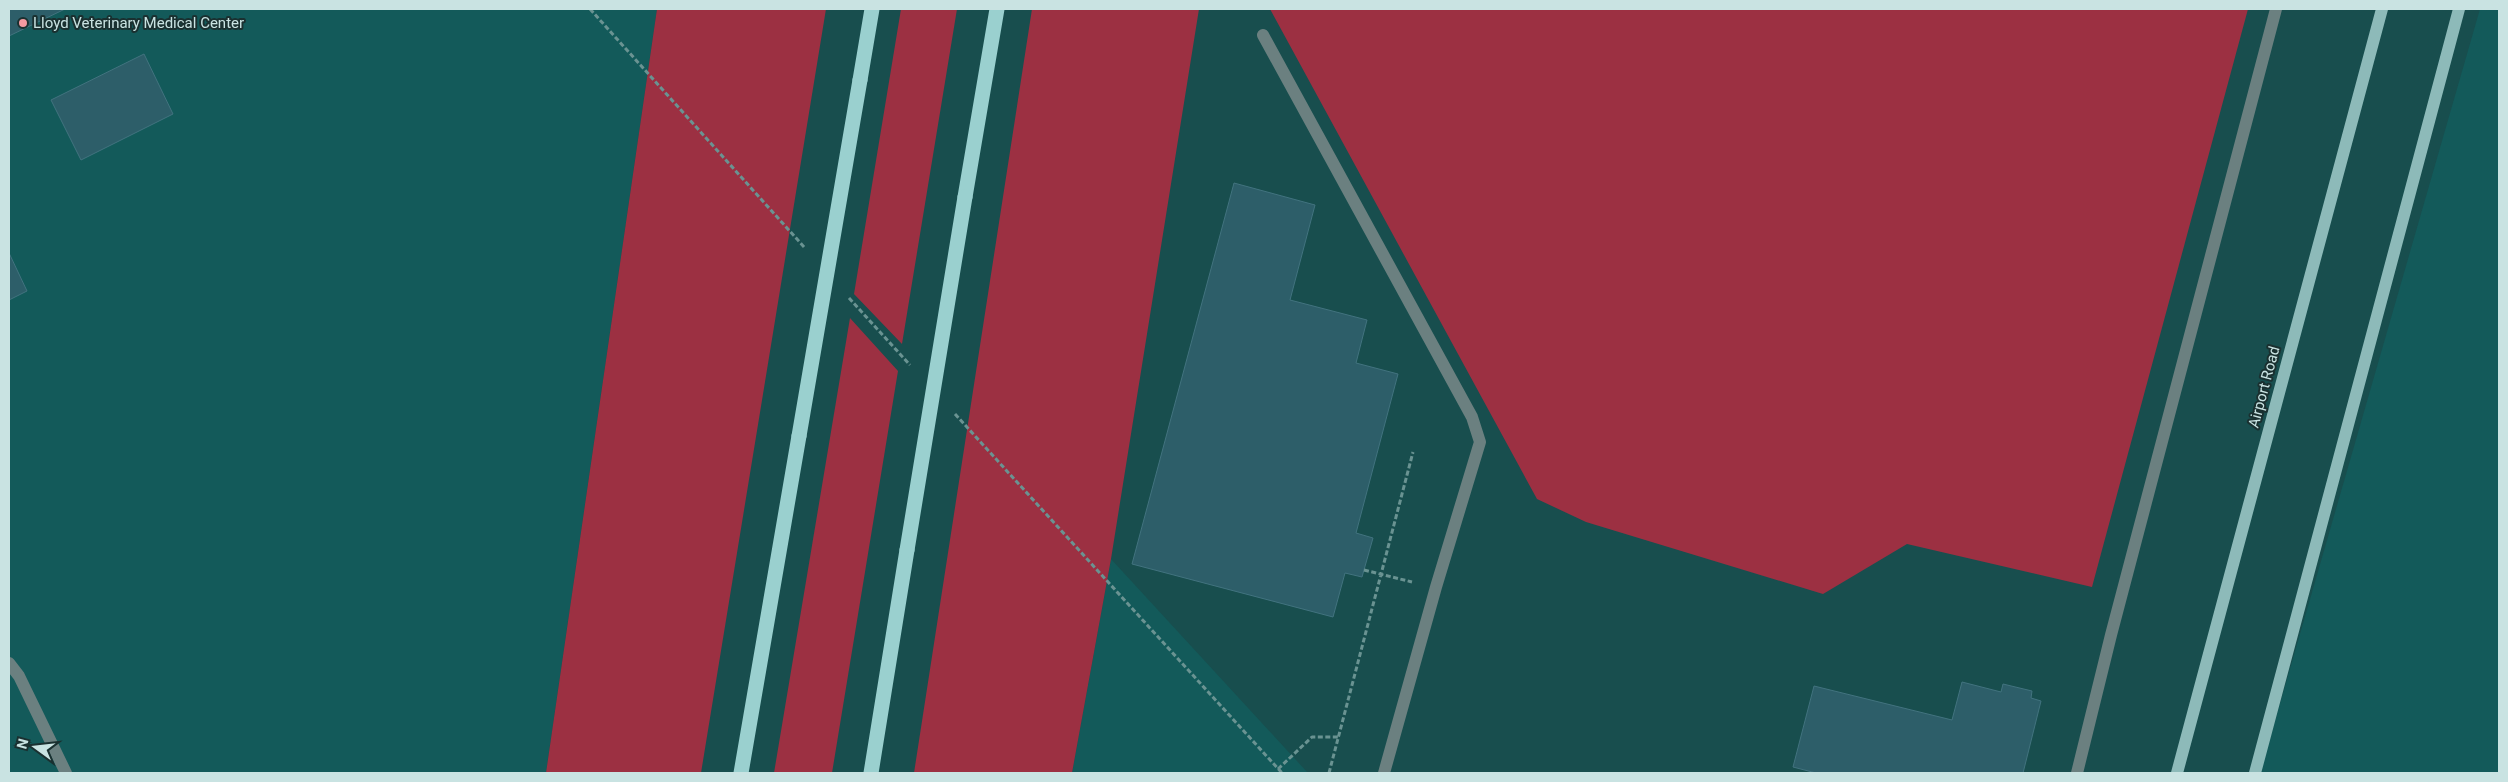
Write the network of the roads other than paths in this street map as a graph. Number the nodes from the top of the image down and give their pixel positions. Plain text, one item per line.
1 (872, 9) edge
2 (997, 9) edge
3 (2276, 9) edge
4 (2382, 9) edge
5 (2459, 9) edge
6 (1263, 35) dead end
7 (9, 663) edge
8 (66, 773) edge
9 (741, 773) edge
10 (871, 773) edge
11 (1384, 773) edge
12 (2077, 773) edge
13 (2177, 773) edge
14 (2255, 773) edge

1 - 9 highway, bridge
2 - 10 highway, bridge
3 - 12 lane
4 - 13 main road, Airport Road
5 - 14 main road
6 - 11 lane
7 - 8 lane

